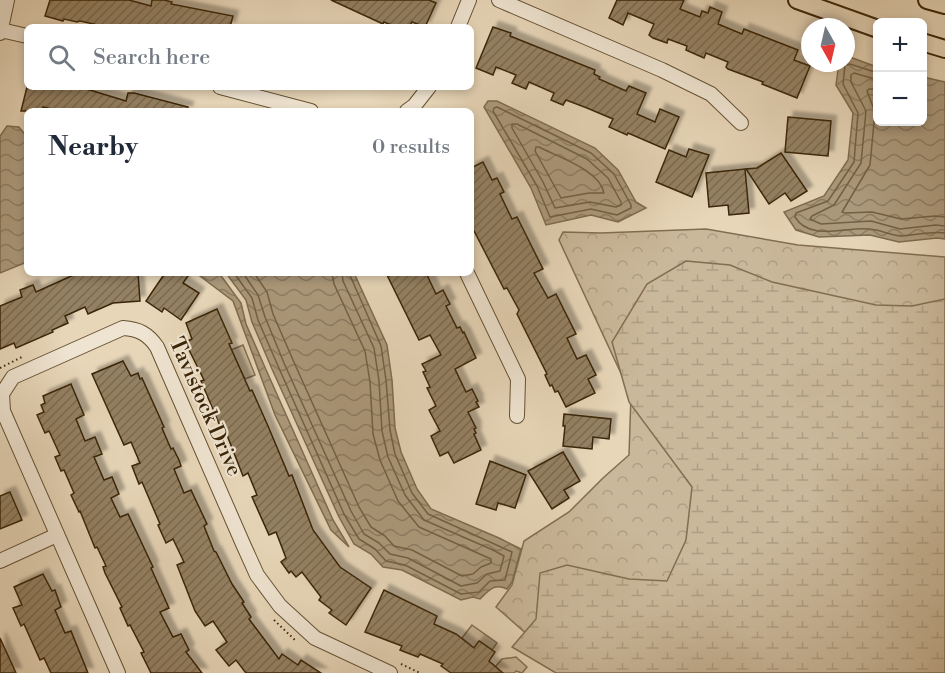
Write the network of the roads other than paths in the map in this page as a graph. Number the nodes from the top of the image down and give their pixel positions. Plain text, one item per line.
1 (7, 0) edge
2 (469, 0) edge
3 (499, 0) edge
4 (797, 0) edge
5 (927, 0) edge
6 (945, 5) edge
7 (459, 24) edge
8 (873, 27) edge
9 (1, 32) edge
10 (24, 36) edge
11 (927, 44) edge
12 (945, 49) edge
13 (231, 90) edge
14 (427, 90) edge
15 (300, 108) edge
16 (411, 108) edge
17 (741, 123) dead end
18 (468, 276) edge
19 (517, 416) dead end
20 (57, 536) junction
21 (0, 561) edge
22 (118, 673) edge
23 (390, 673) edge

1 - 9 street
2 - 7 street
3 - 17 street
4 - 8 main road
5 - 6 main road
9 - 10 street
11 - 12 main road
13 - 15 street
14 - 16 street
18 - 19 street
20 - 21 street
20 - 22 street, Tavistock Drive
20 - 23 street, Tavistock Drive

